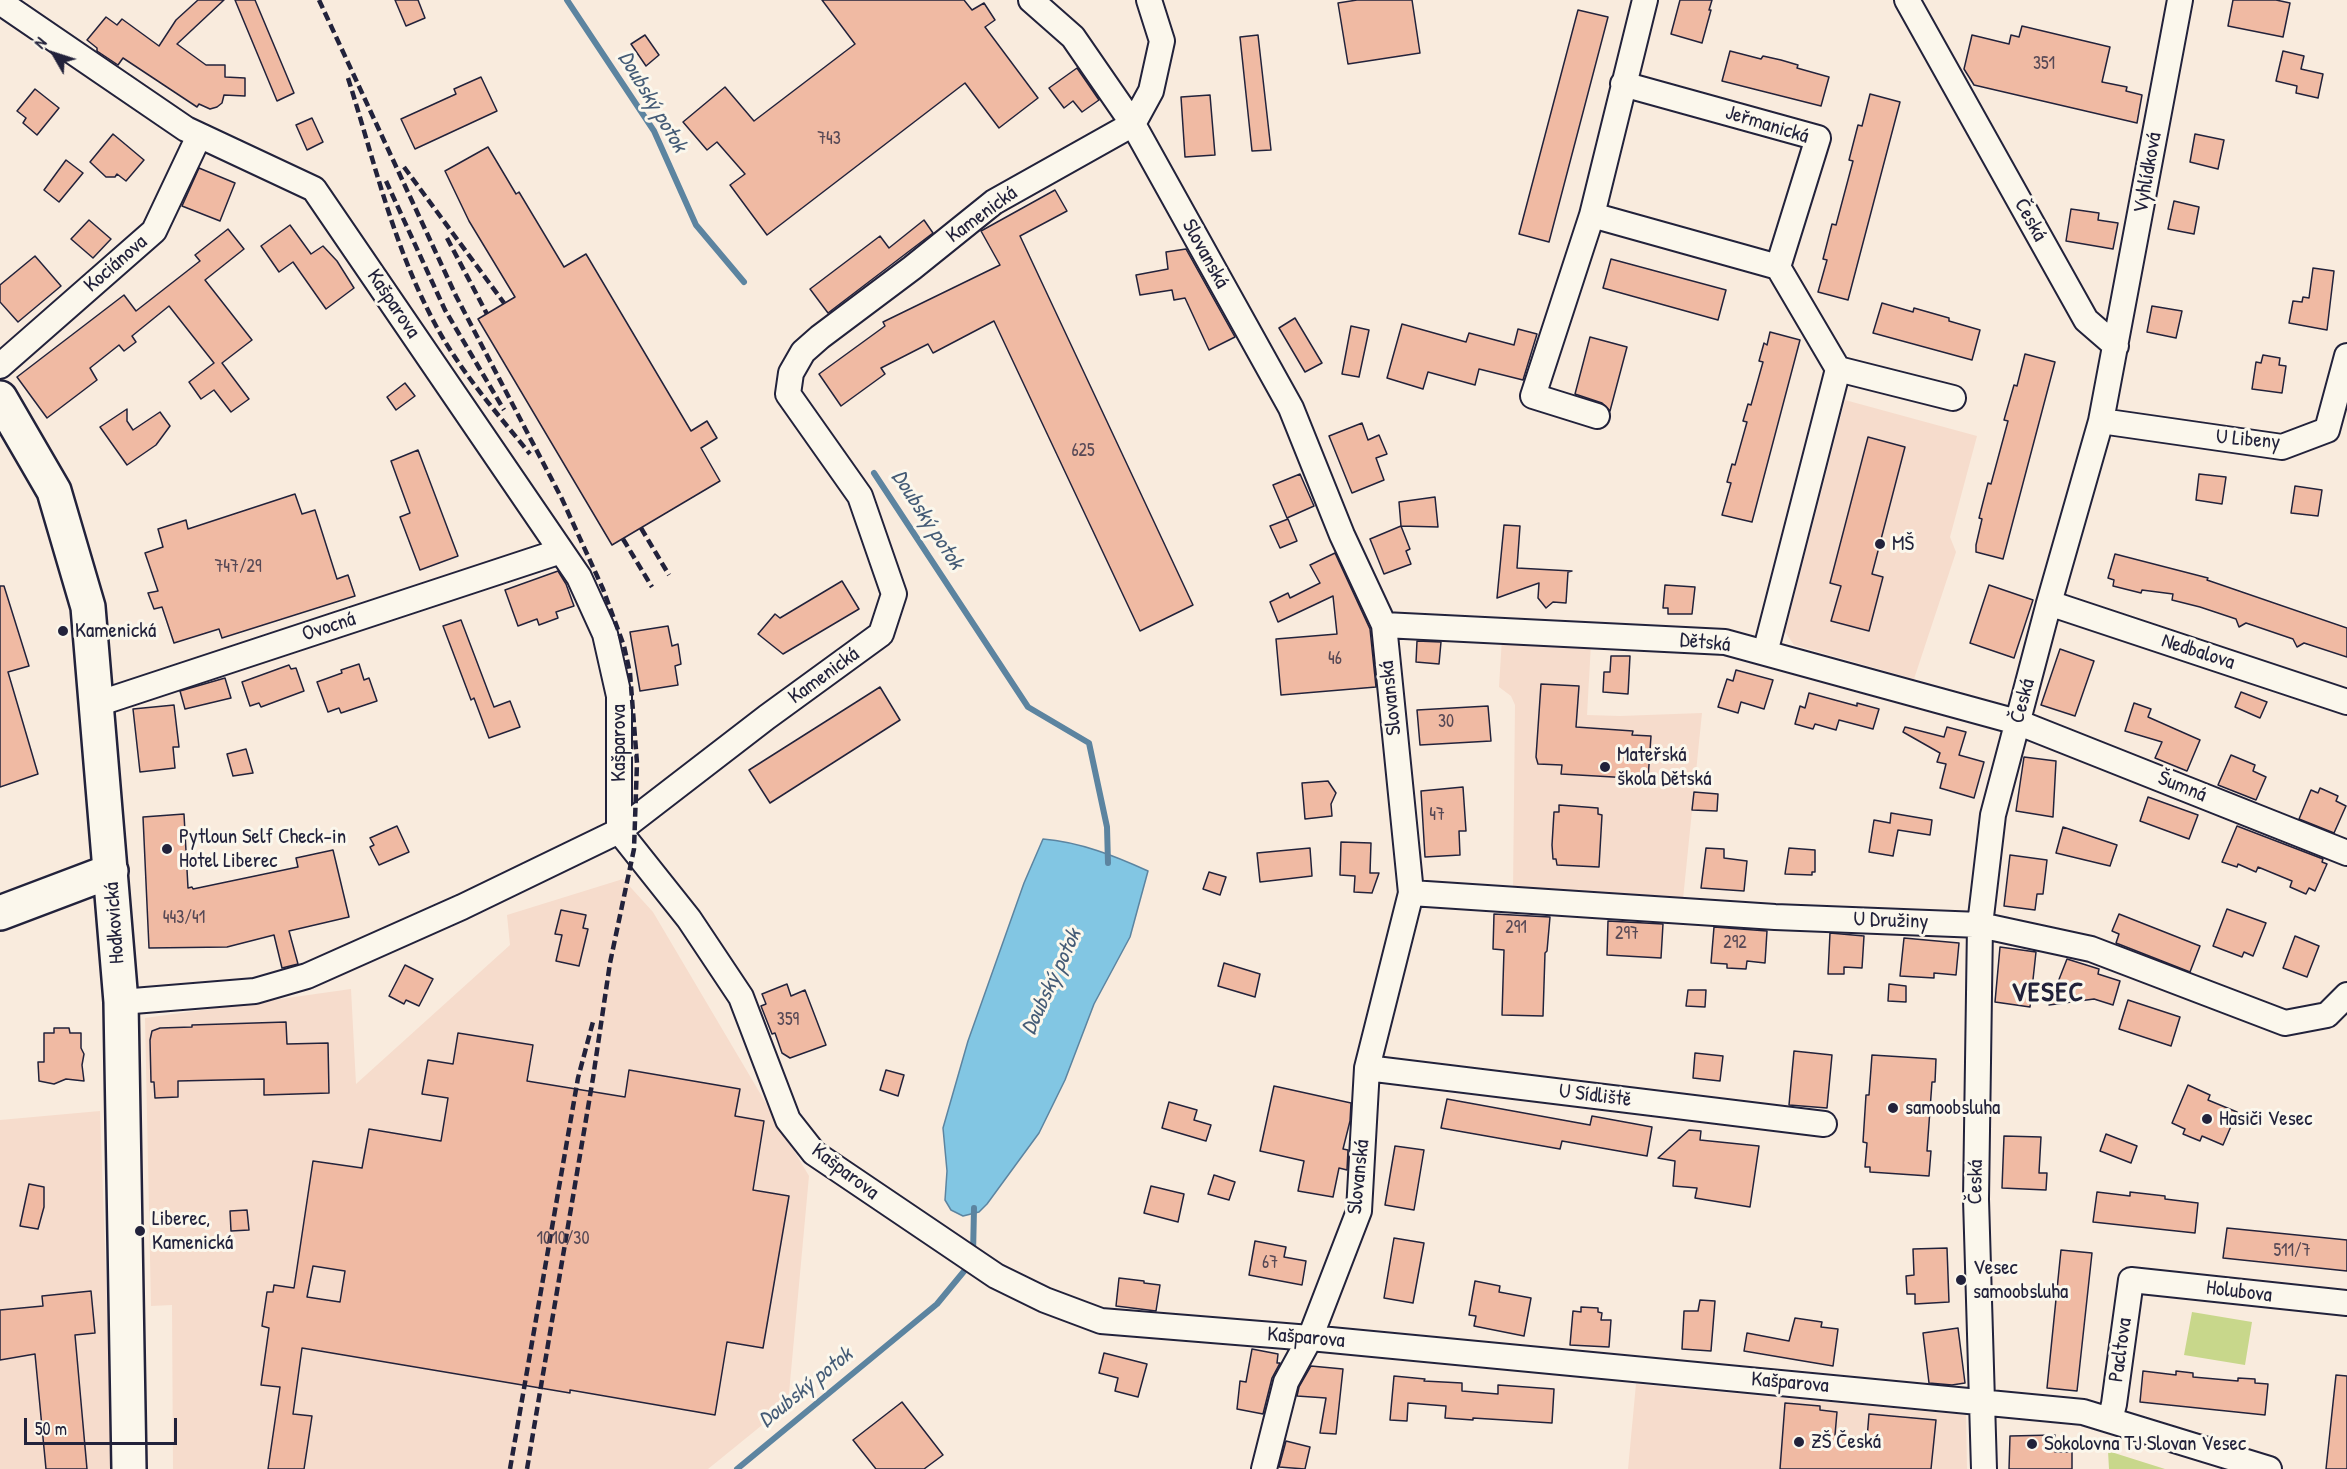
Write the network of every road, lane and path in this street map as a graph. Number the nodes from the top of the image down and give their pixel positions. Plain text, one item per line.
1 (1031, 0) edge
2 (1149, 0) edge
3 (1645, 0) edge
4 (1907, 0) edge
5 (2180, 0) edge
6 (0, 2) edge
7 (1623, 84) junction
8 (1133, 124) junction
9 (200, 136) junction
10 (1592, 215) junction
11 (1778, 267) junction
12 (2116, 346) junction
13 (2346, 363) edge
14 (0, 366) edge
15 (1838, 369) junction
16 (0, 398) edge
17 (1953, 398) dead end
18 (1597, 416) dead end
19 (2101, 421) junction
20 (561, 551) junction
21 (2049, 603) junction
22 (1384, 625) junction
23 (1765, 653) junction
24 (2347, 702) edge
25 (97, 704) junction
26 (2017, 722) junction
27 (619, 831) junction
28 (2347, 853) edge
29 (111, 872) junction
30 (1411, 893) junction
31 (0, 913) edge
32 (1980, 925) junction
33 (2347, 995) edge
34 (121, 1002) junction
35 (1367, 1068) junction
36 (1824, 1124) dead end
37 (2131, 1280) joint
38 (2347, 1303) edge
39 (1310, 1338) junction
40 (1983, 1401) junction
41 (2110, 1420) junction
42 (129, 1469) edge
43 (1264, 1469) edge
44 (1983, 1469) edge
45 (2269, 1469) edge

1 - 8 street, Slovanská
2 - 8 street
3 - 7 street
4 - 12 street, Česká
5 - 12 street, Vyhlídková
6 - 9 street, Kašparova
7 - 10 street
7 - 11 street, Jeřmanická
8 - 22 street, Slovanská
8 - 27 street, Kamenická
9 - 14 street, Kociánova
9 - 20 street, Kašparova
10 - 11 street
10 - 18 street
11 - 15 street
12 - 19 street, Česká
13 - 19 street, U Libeny
15 - 17 street
15 - 23 street
16 - 25 street, Hodkovická
19 - 21 street, Česká
20 - 25 street, Ovocná
20 - 27 street, Kašparova
21 - 24 street, Nedbalova
21 - 26 street, Česká
22 - 23 street, Dětská
22 - 30 street, Slovanská
23 - 26 street, Dětská
25 - 29 street, Hodkovická
26 - 28 street, Šumná
26 - 32 street, Česká
27 - 34 street, Kamenická
27 - 39 street, Kašparova
29 - 31 street
29 - 34 street, Hodkovická
30 - 32 street, U Družiny
30 - 35 street, Slovanská
32 - 33 street, U Družiny
32 - 40 street, Česká
34 - 42 street, Hodkovická
35 - 36 street, U Sídliště
35 - 39 street, Slovanská
37 - 38 street, Holubova
37 - 41 street, Pacltova
39 - 40 street, Kašparova
39 - 43 street, Slovanská
40 - 41 street, Kašparova
40 - 44 street, Česká
41 - 45 street, Kašparova

